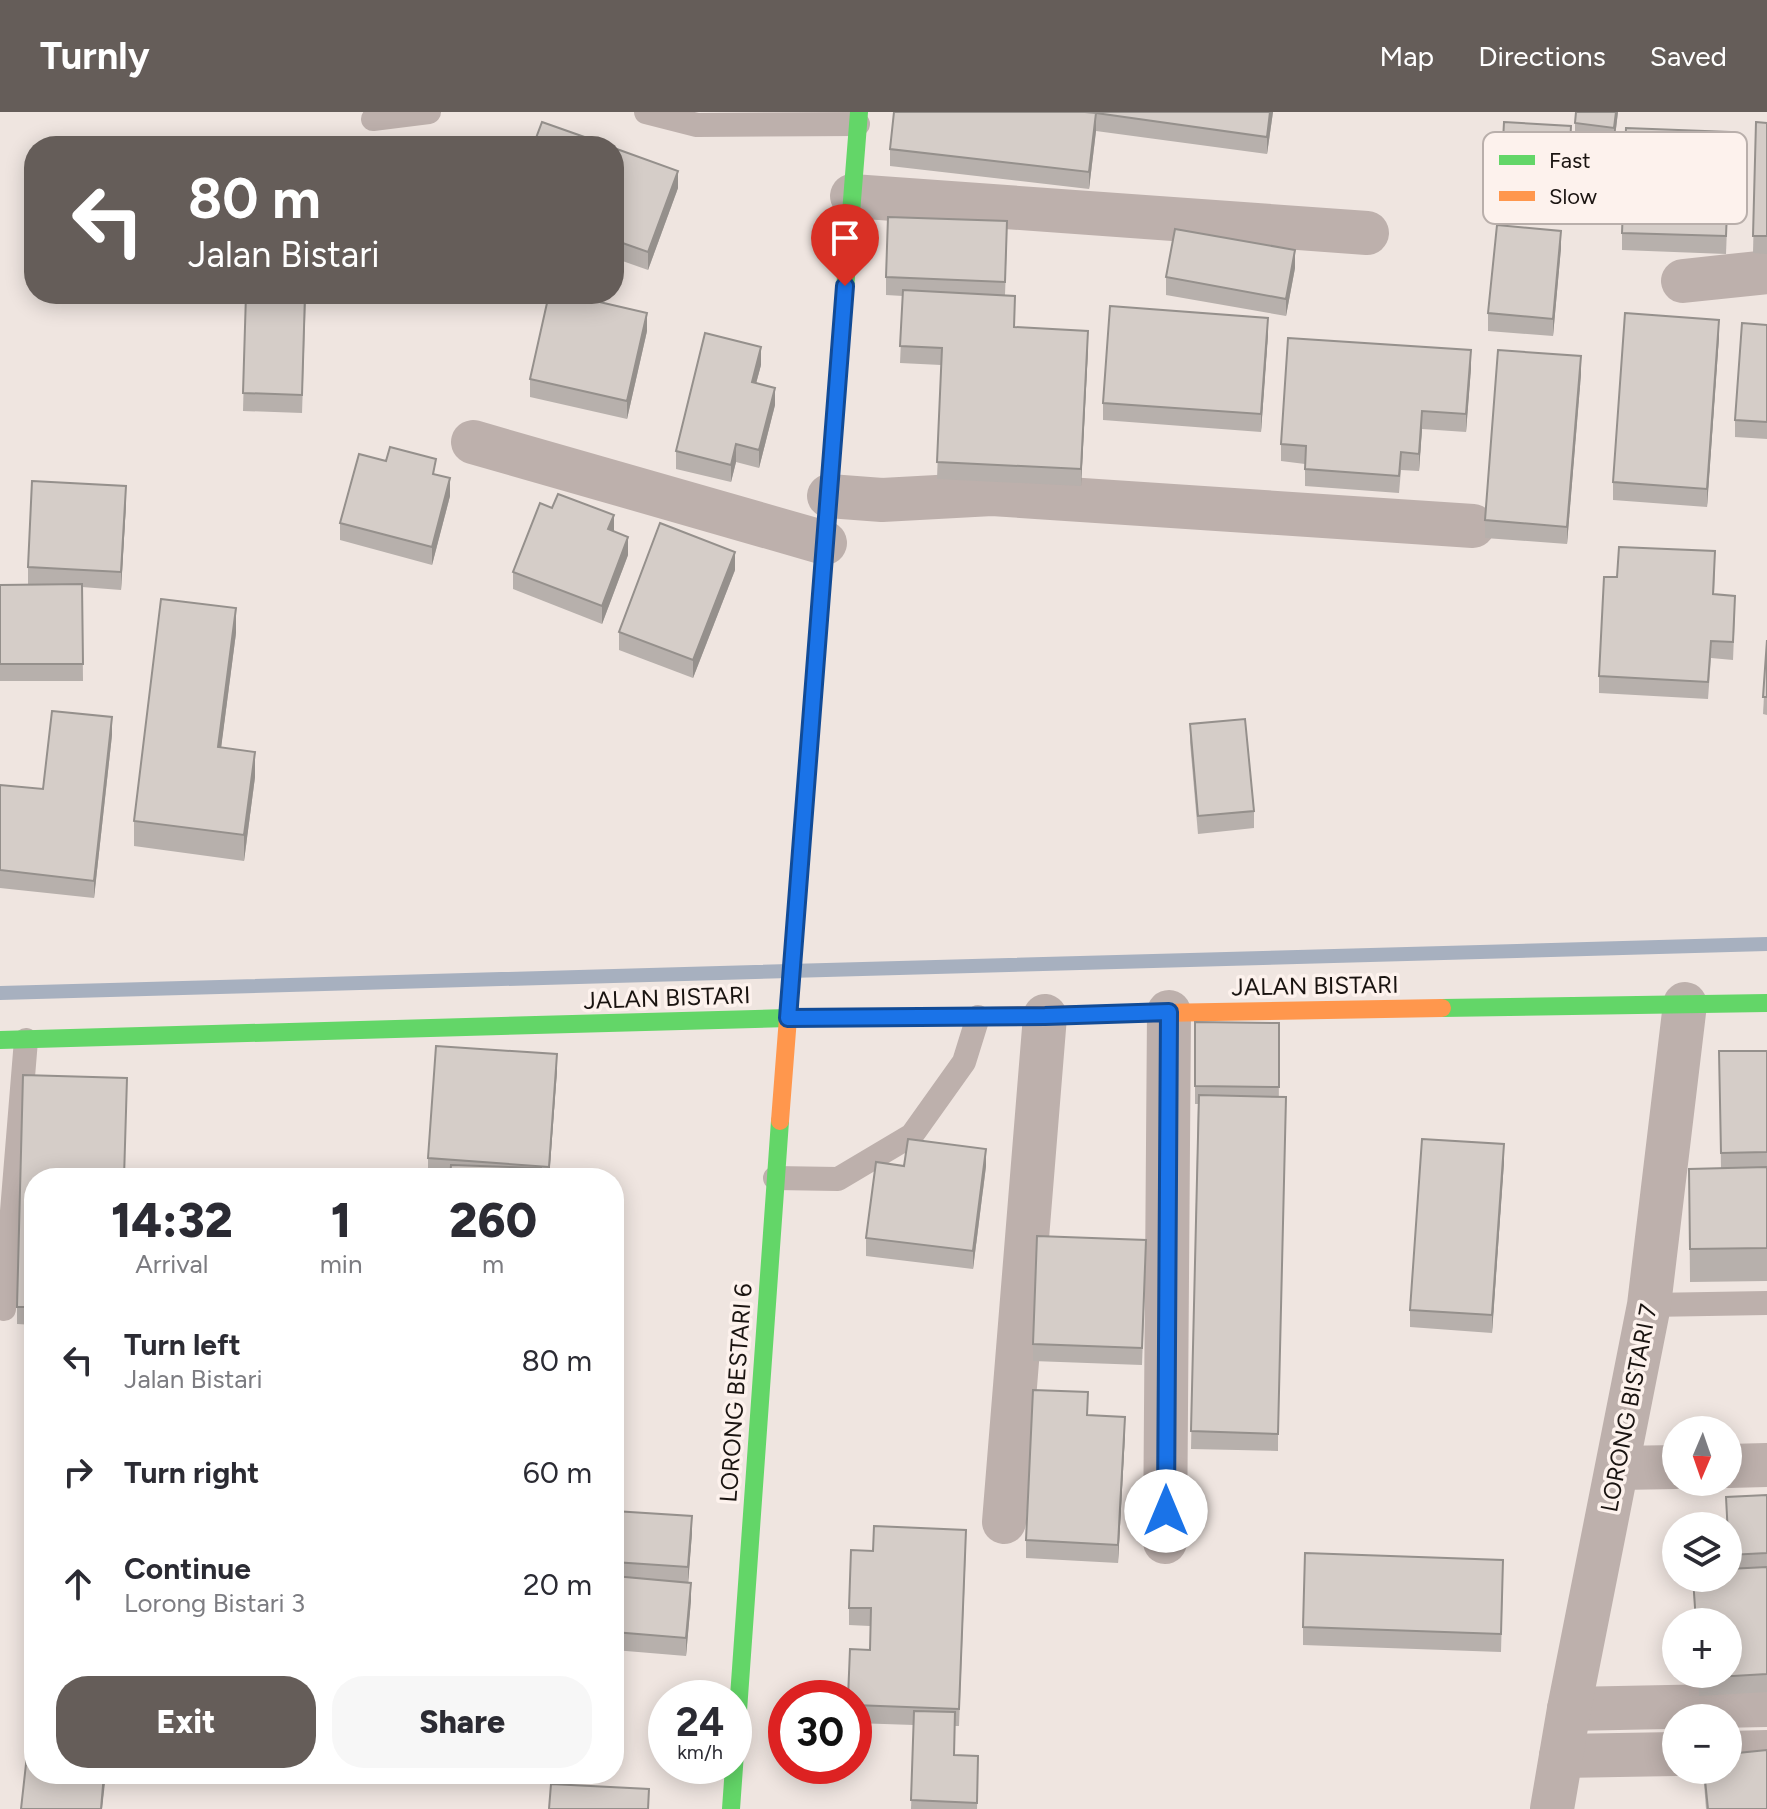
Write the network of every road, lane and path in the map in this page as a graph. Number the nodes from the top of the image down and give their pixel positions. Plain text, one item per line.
1 (429, 112) edge
2 (646, 112) edge
3 (859, 118) edge
4 (373, 119) dead end
5 (852, 196) junction
6 (1367, 233) dead end
7 (1767, 272) edge
8 (1683, 281) dead end
9 (473, 442) dead end
10 (829, 496) junction
11 (1473, 526) dead end
12 (825, 543) junction
13 (1767, 1003) edge
14 (1685, 1004) junction
15 (1169, 1012) junction
16 (1045, 1016) junction
17 (978, 1017) junction
18 (788, 1018) junction
19 (0, 1040) edge
20 (26, 1040) junction
21 (775, 1178) junction
22 (1767, 1303) edge
23 (1649, 1305) junction
24 (4, 1309) dead end
25 (1767, 1465) edge
26 (1742, 1466) edge
27 (1662, 1467) edge
28 (1619, 1468) junction
29 (1004, 1522) dead end
30 (1165, 1542) dead end
31 (1767, 1705) edge
32 (1569, 1709) junction
33 (1767, 1752) edge
34 (1742, 1753) edge
35 (1662, 1754) edge
36 (1561, 1756) junction
37 (731, 1809) edge
38 (1552, 1809) edge

1 - 4 lane
2 - 3 lane
3 - 5 street, LORONG BESTARI 6
5 - 6 street
5 - 10 street, LORONG BESTARI 6
7 - 8 street
9 - 12 street
10 - 11 street
10 - 12 street, LORONG BESTARI 6
12 - 18 street, LORONG BESTARI 6
13 - 14 street, JALAN BISTARI
14 - 15 street, JALAN BISTARI
14 - 23 street, LORONG BISTARI 7
15 - 16 street, JALAN BISTARI
15 - 30 street
16 - 17 street, JALAN BISTARI
16 - 29 street
17 - 18 street, JALAN BISTARI
17 - 21 lane
18 - 20 street, JALAN BISTARI
18 - 21 street, LORONG BESTARI 6
19 - 20 street, JALAN BISTARI
20 - 24 lane
21 - 37 street, LORONG BESTARI 6
22 - 23 lane
23 - 28 street, LORONG BISTARI 7
25 - 26 street
27 - 28 street
28 - 32 street, LORONG BISTARI 7
31 - 32 street
32 - 36 street, LORONG BISTARI 7
33 - 34 street
35 - 36 street
36 - 38 street, LORONG BISTARI 7

